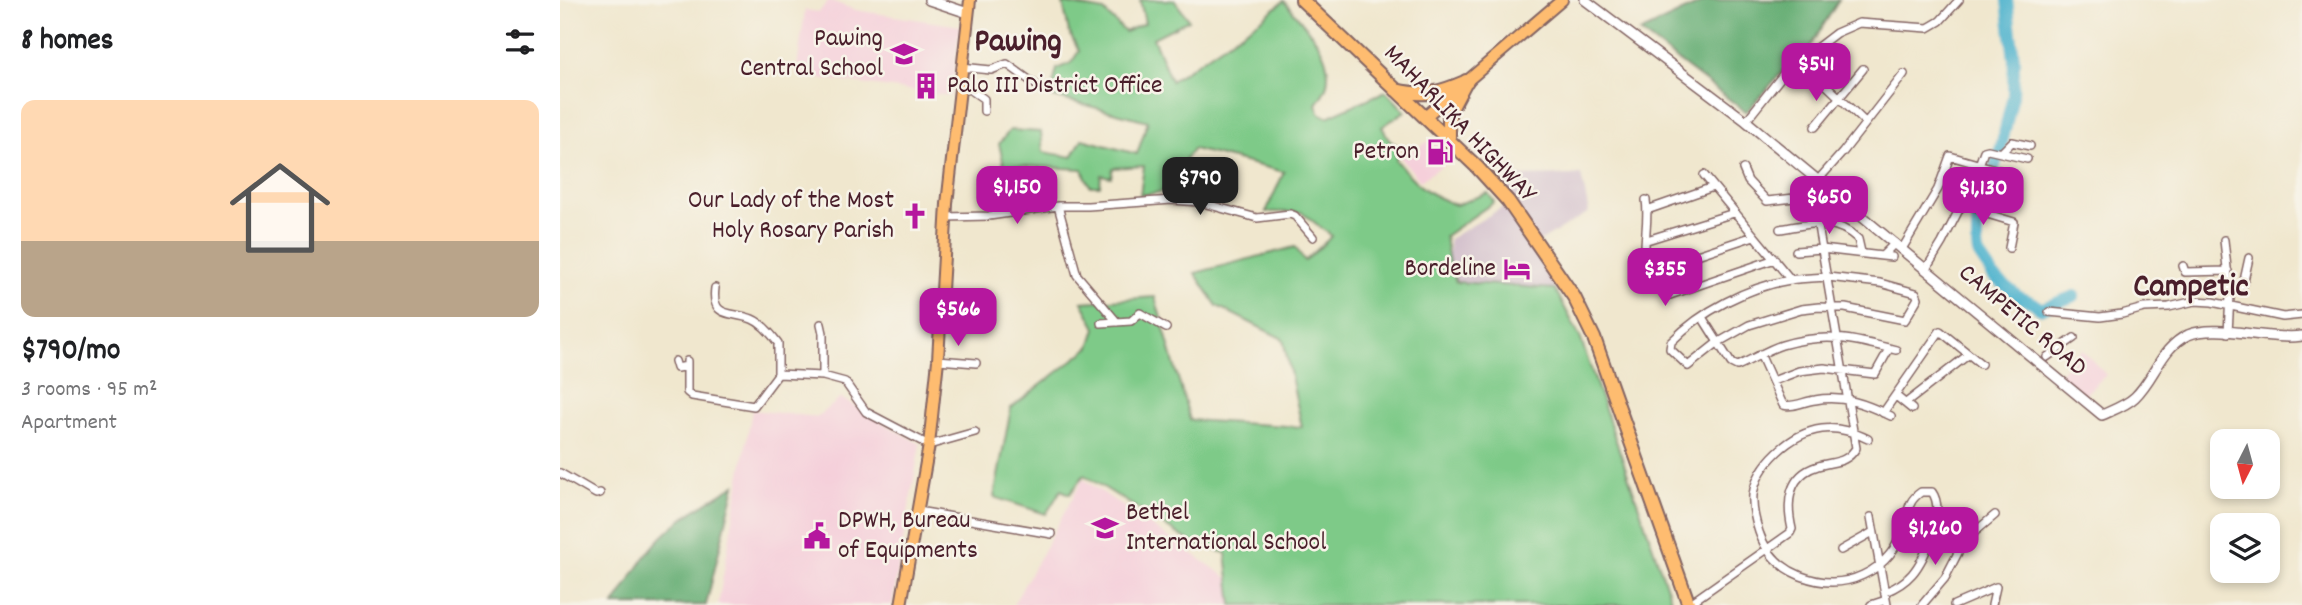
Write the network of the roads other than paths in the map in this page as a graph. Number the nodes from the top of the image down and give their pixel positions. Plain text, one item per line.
1 (929, 0) edge
2 (970, 0) edge
3 (1302, 0) edge
4 (1562, 0) edge
5 (1584, 0) edge
6 (1959, 0) edge
7 (968, 13) junction
8 (961, 67) junction
9 (1863, 69) dead end
10 (1904, 74) dead end
11 (1822, 80) dead end
12 (1466, 81) junction
13 (1039, 87) dead end
14 (959, 88) junction
15 (1395, 89) junction
16 (1839, 97) junction
17 (984, 111) dead end
18 (1425, 117) junction
19 (1746, 121) junction
20 (1865, 122) junction
21 (1815, 127) dead end
22 (1449, 141) junction
23 (2030, 146) dead end
24 (2000, 152) junction
25 (2027, 159) dead end
26 (1979, 164) junction
27 (1743, 169) dead end
28 (2005, 172) dead end
29 (1704, 175) dead end
30 (1818, 180) junction
31 (1713, 187) junction
32 (1995, 192) dead end
33 (1646, 200) dead end
34 (1058, 206) junction
35 (1982, 209) junction
36 (1647, 210) junction
37 (1734, 213) junction
38 (946, 217) junction
39 (1818, 223) junction
40 (1780, 229) dead end
41 (1754, 236) junction
42 (1313, 237) dead end
43 (1647, 240) junction
44 (2224, 240) dead end
45 (1899, 246) junction
46 (2009, 248) dead end
47 (1822, 249) junction
48 (1796, 251) dead end
49 (1861, 252) junction
50 (1882, 256) junction
51 (1892, 257) dead end
52 (2249, 258) dead end
53 (1774, 260) junction
54 (2183, 266) dead end
55 (1652, 270) junction
56 (1926, 270) junction
57 (2228, 271) junction
58 (1828, 277) junction
59 (1791, 280) junction
60 (715, 288) dead end
61 (2230, 292) junction
62 (2230, 306) junction
63 (1832, 307) junction
64 (2049, 312) dead end
65 (2302, 315) edge
66 (1702, 317) junction
67 (1116, 322) junction
68 (1101, 323) dead end
69 (821, 324) dead end
70 (1166, 328) dead end
71 (2228, 333) junction
72 (2302, 336) edge
73 (1838, 337) junction
74 (2074, 338) dead end
75 (1717, 343) junction
76 (1760, 354) junction
77 (1968, 355) junction
78 (938, 360) junction
79 (2044, 360) junction
80 (675, 361) dead end
81 (976, 363) dead end
82 (1980, 364) dead end
83 (1843, 369) junction
84 (778, 374) junction
85 (823, 376) junction
86 (1773, 381) junction
87 (1896, 396) junction
88 (1848, 399) junction
89 (975, 432) dead end
90 (1854, 432) junction
91 (1868, 439) dead end
92 (929, 445) junction
93 (560, 473) edge
94 (600, 493) dead end
95 (918, 511) junction
96 (1995, 515) dead end
97 (1871, 517) dead end
98 (1906, 522) junction
99 (1873, 532) junction
100 (1933, 533) junction
101 (1052, 534) dead end
102 (1964, 541) junction
103 (1766, 550) junction
104 (1841, 550) dead end
105 (1879, 566) junction
106 (1886, 599) edge
107 (1689, 604) edge
108 (901, 605) edge
109 (1871, 605) edge
110 (1922, 605) edge
111 (1954, 605) edge
112 (1992, 605) edge

1 - 7 street
2 - 7 main road
3 - 15 highway, MAHARLIKA HIGHWAY
4 - 12 main road
5 - 19 street, CAMPETIC ROAD
6 - 19 street
7 - 8 main road
8 - 13 street
8 - 14 main road
9 - 16 street
10 - 20 street
11 - 16 street
12 - 15 highway
12 - 18 main road
12 - 22 highway
14 - 17 street
14 - 38 main road
15 - 18 highway, MAHARLIKA HIGHWAY
16 - 20 street
16 - 21 street
18 - 22 highway, MAHARLIKA HIGHWAY
19 - 30 street, CAMPETIC ROAD
20 - 30 street
22 - 107 highway, MAHARLIKA HIGHWAY
23 - 24 street
24 - 25 street
24 - 26 street
26 - 28 street
26 - 45 street
27 - 39 street
29 - 31 street
30 - 45 street, CAMPETIC ROAD
31 - 36 street
31 - 37 street
32 - 35 street
33 - 36 street
34 - 38 street
34 - 42 street
34 - 67 street
35 - 46 street
35 - 56 street
36 - 43 street
37 - 41 street
37 - 43 street
38 - 78 main road
39 - 40 street
39 - 47 street
39 - 49 street
41 - 53 street
41 - 55 street
43 - 55 street
44 - 57 street
45 - 50 street
45 - 56 street, CAMPETIC ROAD
47 - 48 street
47 - 49 street
47 - 58 street
49 - 50 street
50 - 51 street
52 - 61 street
53 - 55 street
53 - 59 street
54 - 57 street
56 - 79 street, CAMPETIC ROAD
57 - 61 street
58 - 59 street
58 - 63 street
58 - 63 street
59 - 66 street
60 - 84 street
61 - 62 street
62 - 64 street
62 - 65 street
62 - 71 street
63 - 73 street
63 - 75 street
66 - 75 street
66 - 75 street
67 - 68 street
67 - 70 street
69 - 85 street
71 - 72 street
71 - 79 street, CAMPETIC ROAD
73 - 76 street
73 - 83 street
73 - 83 street
74 - 79 street
75 - 76 street
76 - 86 street
77 - 82 street
77 - 87 street
77 - 87 street
78 - 81 street
78 - 92 main road
80 - 84 street
83 - 86 street
83 - 88 street
84 - 85 street
85 - 92 street
86 - 88 street
87 - 88 street
88 - 90 street
89 - 92 street
90 - 91 street
90 - 103 street
90 - 103 street
92 - 95 main road
93 - 94 street
95 - 101 street
95 - 108 main road
96 - 102 street
97 - 99 street
98 - 100 street
98 - 100 street
98 - 105 street
99 - 104 street
99 - 105 street
100 - 102 street
100 - 106 street
102 - 110 street
103 - 105 street
103 - 107 street
105 - 106 street
106 - 109 street
111 - 112 street

